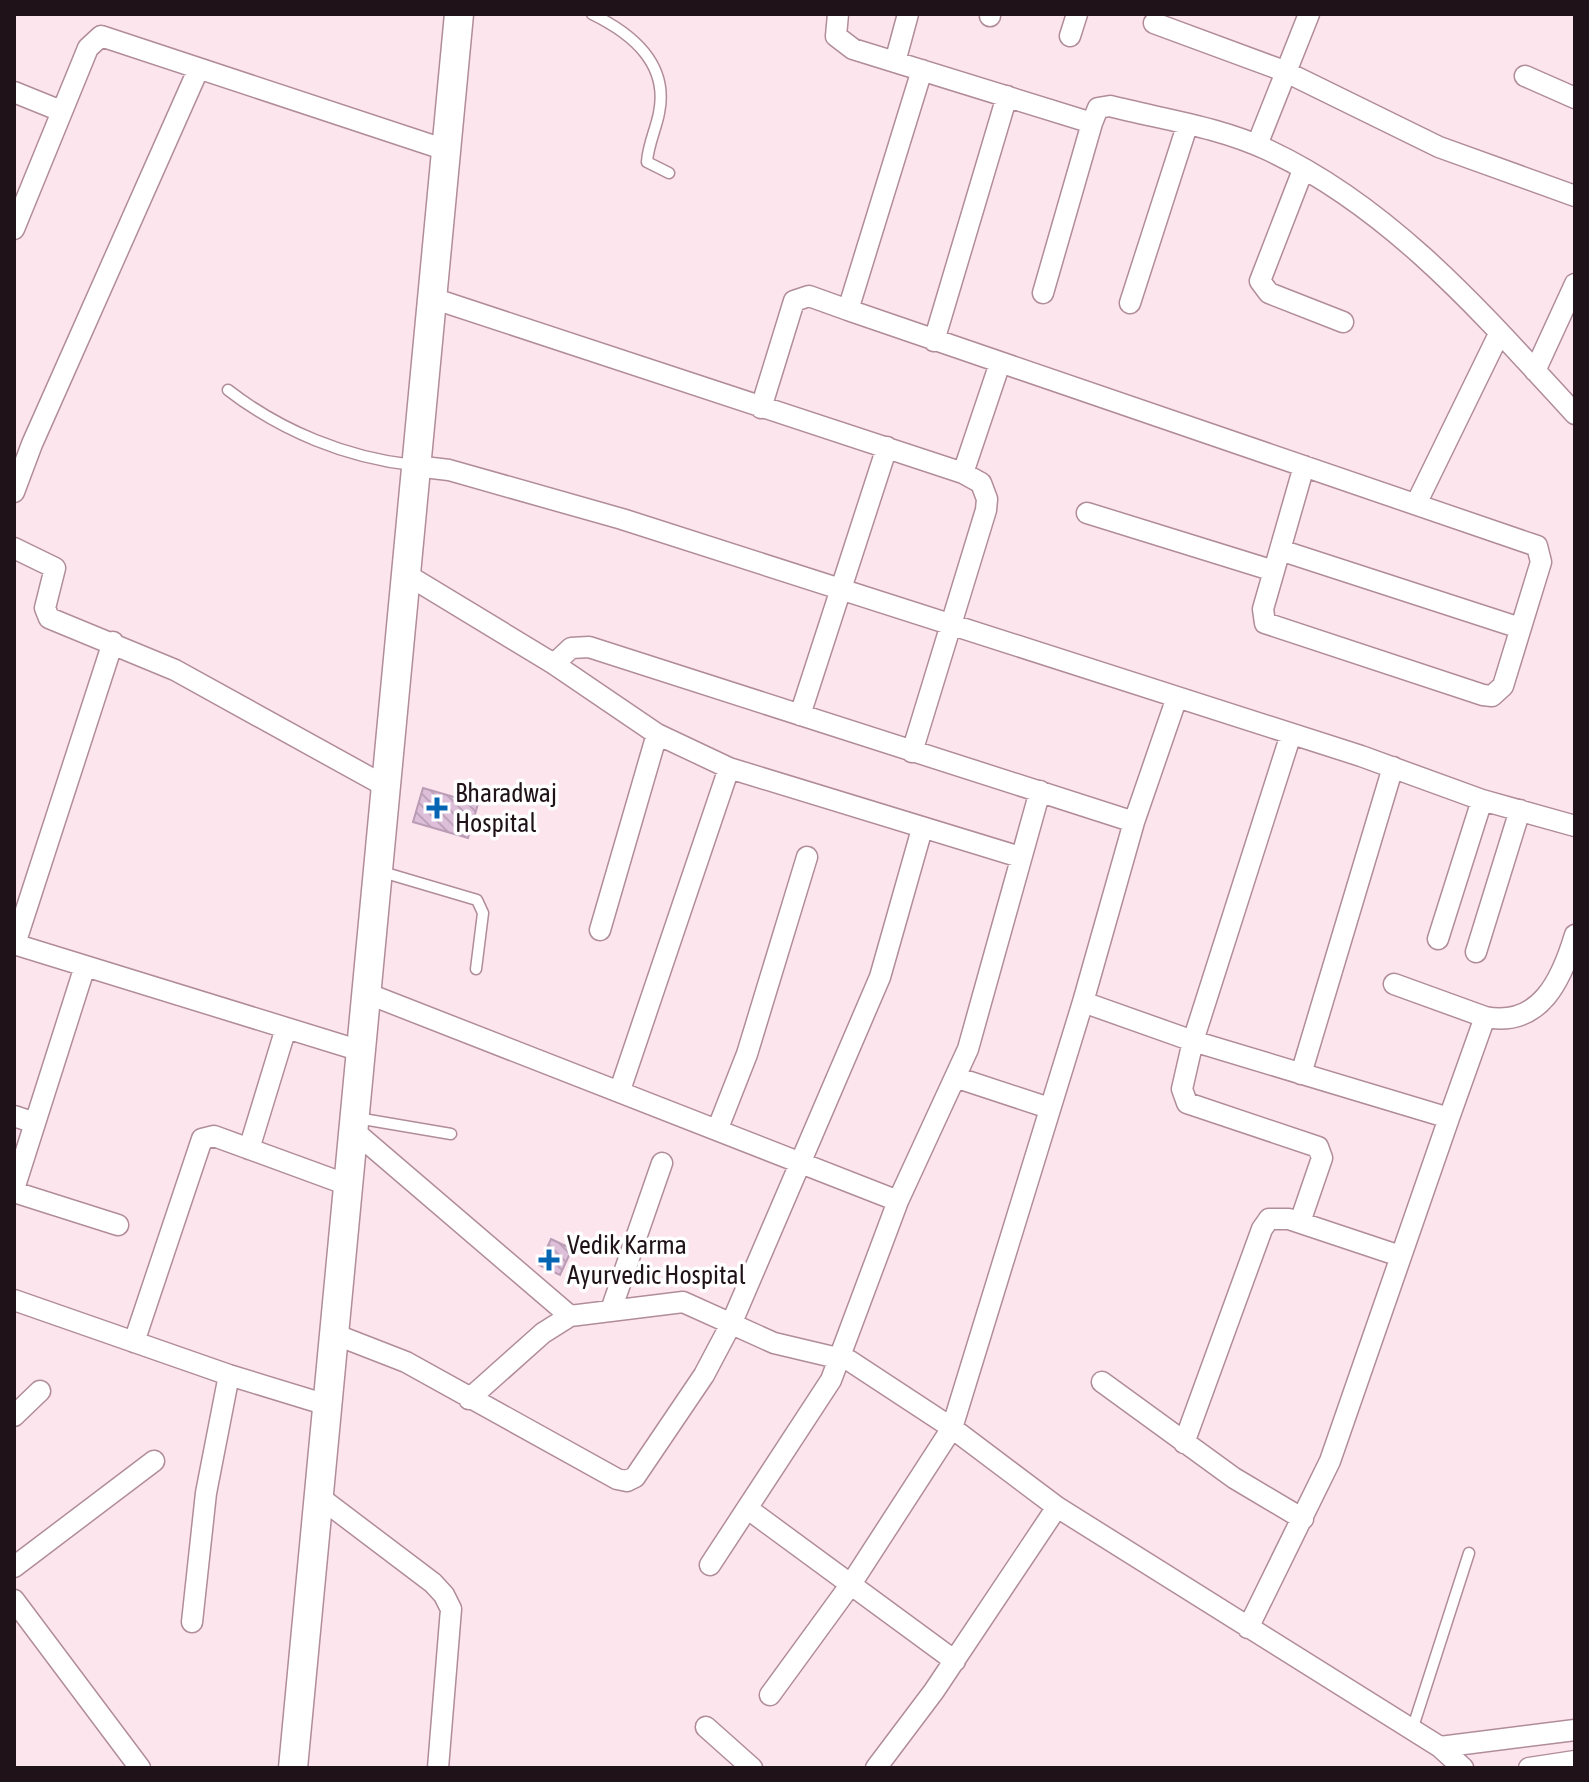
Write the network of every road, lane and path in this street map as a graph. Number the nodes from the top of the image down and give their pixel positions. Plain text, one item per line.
1 (459, 14) edge
2 (592, 14) edge
3 (838, 14) edge
4 (908, 14) edge
5 (1077, 14) edge
6 (1309, 14) edge
7 (1154, 23) dead end
8 (1070, 36) dead end
9 (895, 62) junction
10 (198, 70) junction
11 (922, 70) junction
12 (1284, 71) junction
13 (1525, 76) dead end
14 (14, 92) edge
15 (1007, 96) junction
16 (1575, 98) edge
17 (61, 111) junction
18 (1092, 123) junction
19 (1187, 126) junction
20 (1257, 145) junction
21 (446, 150) junction
22 (1303, 170) junction
23 (669, 173) dead end
24 (1575, 196) edge
25 (14, 229) edge
26 (1575, 284) edge
27 (1043, 293) dead end
28 (432, 298) junction
29 (1130, 303) dead end
30 (848, 310) junction
31 (1343, 322) dead end
32 (1499, 334) junction
33 (934, 341) junction
34 (1000, 363) junction
35 (1535, 371) junction
36 (228, 390) dead end
37 (761, 408) junction
38 (1575, 414) edge
39 (887, 447) junction
40 (415, 466) junction
41 (1304, 466) junction
42 (963, 473) junction
43 (14, 492) edge
44 (1416, 504) junction
45 (1087, 513) dead end
46 (14, 548) edge
47 (1280, 550) junction
48 (1274, 571) junction
49 (404, 573) junction
50 (840, 591) junction
51 (951, 627) junction
52 (1520, 628) junction
53 (113, 642) junction
54 (554, 664) junction
55 (1176, 700) junction
56 (800, 715) junction
57 (657, 734) junction
58 (1291, 734) junction
59 (912, 752) junction
60 (1393, 767) junction
61 (729, 768) junction
62 (385, 786) junction
63 (1040, 791) junction
64 (1482, 800) junction
65 (1520, 810) junction
66 (1134, 822) junction
67 (1575, 826) edge
68 (922, 829) junction
69 (807, 857) dead end
70 (1020, 857) junction
71 (377, 871) junction
72 (600, 930) dead end
73 (1575, 935) edge
74 (1438, 939) dead end
75 (14, 944) edge
76 (1476, 952) dead end
77 (85, 966) junction
78 (476, 969) dead end
79 (1394, 984) dead end
80 (366, 993) junction
81 (1083, 1002) junction
82 (1485, 1017) junction
83 (286, 1028) junction
84 (1193, 1041) junction
85 (361, 1051) junction
86 (1301, 1074) junction
87 (958, 1078) junction
88 (620, 1090) junction
89 (1049, 1108) junction
90 (14, 1116) edge
91 (1449, 1118) junction
92 (35, 1123) junction
93 (355, 1124) junction
94 (718, 1128) junction
95 (451, 1134) dead end
96 (249, 1149) junction
97 (800, 1162) junction
98 (662, 1163) dead end
99 (348, 1185) junction
100 (14, 1191) edge
101 (898, 1201) junction
102 (1300, 1222) junction
103 (118, 1225) dead end
104 (1400, 1256) junction
105 (14, 1300) edge
106 (611, 1310) junction
107 (570, 1316) junction
108 (732, 1322) junction
109 (334, 1334) junction
110 (134, 1342) junction
111 (840, 1358) junction
112 (229, 1375) junction
113 (1102, 1382) dead end
114 (40, 1391) dead end
115 (469, 1399) junction
116 (327, 1405) junction
117 (14, 1416) edge
118 (952, 1428) junction
119 (1184, 1443) junction
120 (154, 1461) dead end
121 (318, 1496) junction
122 (1057, 1507) junction
123 (748, 1509) junction
124 (1303, 1519) junction
125 (1469, 1553) dead end
126 (710, 1565) dead end
127 (14, 1567) edge
128 (851, 1584) junction
129 (14, 1600) edge
130 (192, 1622) dead end
131 (1248, 1628) junction
132 (955, 1661) junction
133 (770, 1695) dead end
134 (706, 1727) dead end
135 (1412, 1730) junction
136 (1575, 1730) edge
137 (1452, 1758) edge
138 (1575, 1761) edge
139 (140, 1768) edge
140 (293, 1768) edge
141 (438, 1768) edge
142 (752, 1768) edge
143 (876, 1768) edge
144 (1529, 1768) edge

1 - 21 main road
2 - 23 lane
3 - 9 street
4 - 9 street
5 - 8 street
6 - 12 street
7 - 12 street
9 - 11 street
10 - 17 street
10 - 21 street
10 - 43 street
11 - 15 street
11 - 30 street
12 - 20 street
12 - 24 street
13 - 16 street
14 - 17 street
15 - 18 street
15 - 33 street
17 - 25 street
18 - 19 street
18 - 27 street
19 - 20 street
19 - 29 street
20 - 22 street
21 - 28 main road
22 - 31 street
22 - 32 street
26 - 35 street
28 - 37 street
28 - 40 main road
30 - 33 street
30 - 37 street
32 - 35 street
32 - 44 street
33 - 34 street
34 - 41 street
34 - 42 street
35 - 38 street
36 - 40 lane
37 - 39 street
39 - 42 street
39 - 50 street
40 - 49 main road
40 - 50 street
41 - 44 street
41 - 47 street
42 - 51 street
44 - 52 street
45 - 48 street
46 - 53 street
47 - 48 street
47 - 52 street
48 - 52 street
49 - 54 street
49 - 62 main road
50 - 51 street
50 - 56 street
51 - 55 street
51 - 59 street
53 - 62 street
53 - 75 street
54 - 56 street
54 - 57 street
55 - 58 street
55 - 66 street
56 - 59 street
57 - 61 street
57 - 72 street
58 - 60 street
58 - 84 street
59 - 63 street
60 - 64 street
60 - 86 street
61 - 68 street
61 - 88 street
62 - 71 main road
63 - 66 street
63 - 70 street
64 - 65 street
64 - 74 street
65 - 67 street
65 - 76 street
66 - 81 street
68 - 70 street
68 - 97 street
69 - 94 street
70 - 87 street
71 - 78 lane
71 - 80 main road
73 - 82 street
75 - 77 street
77 - 83 street
77 - 92 street
79 - 82 street
80 - 85 main road
80 - 88 street
81 - 84 street
81 - 89 street
82 - 91 street
83 - 85 street
83 - 96 street
84 - 86 street
84 - 102 street
85 - 93 main road
86 - 91 street
87 - 89 street
87 - 101 street
88 - 94 street
89 - 118 street
90 - 92 street
91 - 104 street
92 - 100 street
93 - 95 lane
93 - 99 main road
93 - 107 street
94 - 97 street
96 - 99 street
96 - 110 street
97 - 101 street
97 - 108 street
98 - 106 street
99 - 109 main road
100 - 103 street
101 - 111 street
102 - 104 street
102 - 119 street
104 - 124 street
105 - 110 street
106 - 107 street
106 - 108 street
107 - 115 street
108 - 111 street
108 - 115 street
109 - 115 street
109 - 116 main road
110 - 112 street
111 - 118 street
111 - 123 street
112 - 116 street
112 - 130 street
113 - 119 street
114 - 117 street
116 - 121 main road
118 - 122 street
118 - 128 street
119 - 124 street
120 - 127 street
121 - 140 main road
121 - 141 street
122 - 131 street
122 - 132 street
123 - 126 street
123 - 128 street
124 - 131 street
125 - 135 lane
128 - 132 street
128 - 133 street
129 - 139 street
131 - 135 street
132 - 143 street
134 - 142 street
135 - 137 street
136 - 137 street
138 - 144 street

